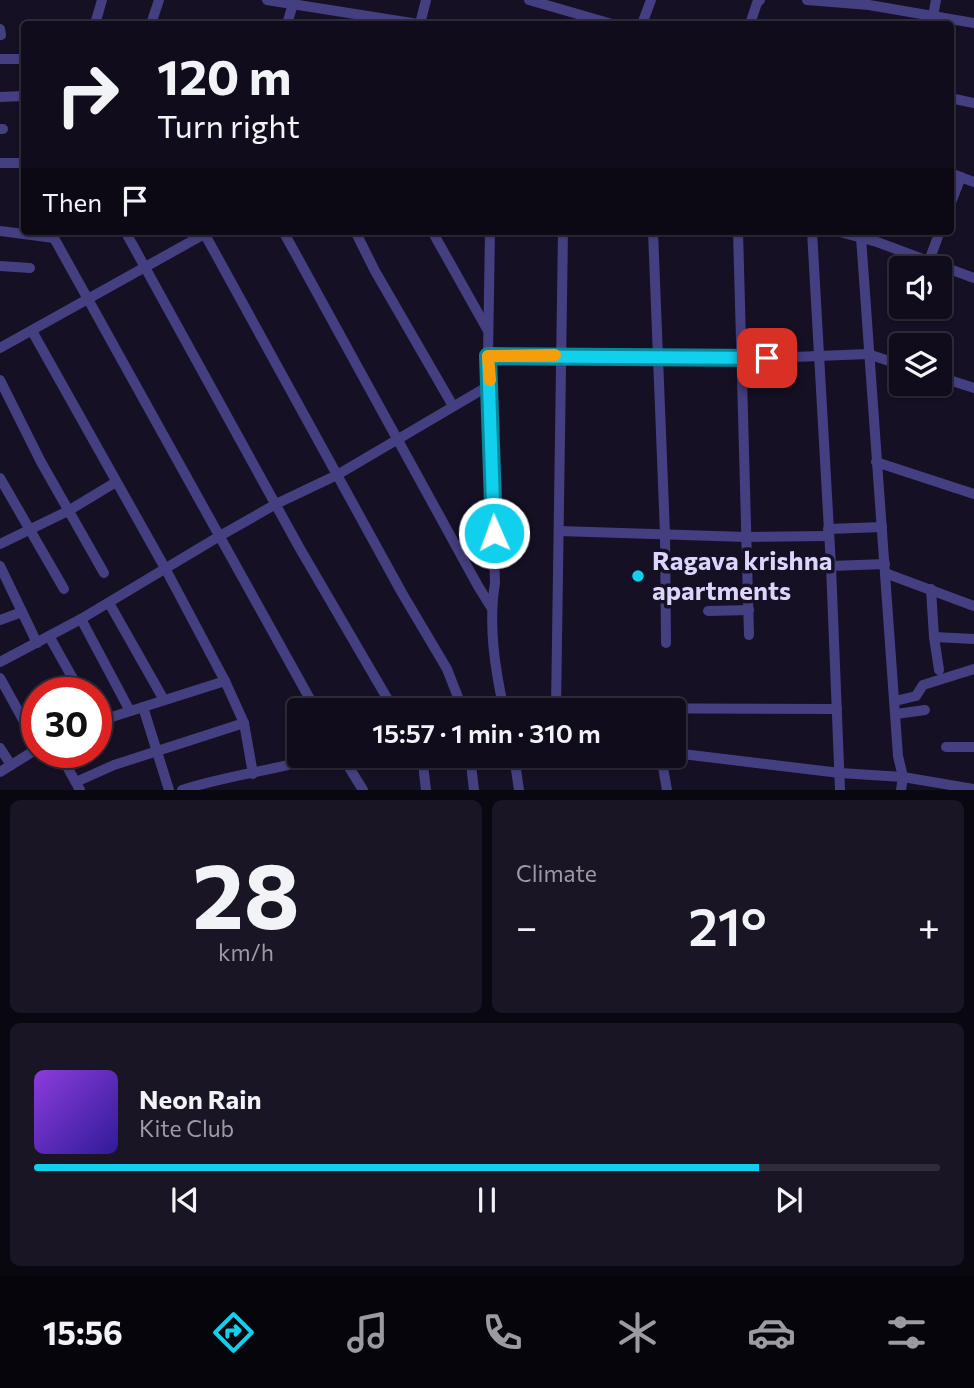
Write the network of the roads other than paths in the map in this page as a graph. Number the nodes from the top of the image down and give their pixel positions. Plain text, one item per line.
1 (102, 0) edge
2 (159, 0) edge
3 (267, 0) edge
4 (426, 0) edge
5 (529, 0) edge
6 (651, 0) edge
7 (760, 0) edge
8 (807, 0) edge
9 (936, 0) edge
10 (869, 2) edge
11 (293, 4) junction
12 (933, 16) junction
13 (96, 21) edge
14 (152, 21) edge
15 (288, 21) edge
16 (396, 21) edge
17 (416, 21) edge
18 (602, 21) edge
19 (643, 21) edge
20 (751, 21) edge
21 (974, 23) edge
22 (0, 29) edge
23 (1, 35) edge
24 (0, 59) edge
25 (19, 59) edge
26 (21, 96) edge
27 (0, 97) edge
28 (954, 99) edge
29 (974, 103) edge
30 (0, 163) edge
31 (21, 163) edge
32 (956, 175) edge
33 (974, 182) edge
34 (0, 231) edge
35 (21, 234) edge
36 (27, 235) edge
37 (127, 235) edge
38 (201, 235) edge
39 (208, 235) edge
40 (286, 235) edge
41 (357, 235) edge
42 (434, 235) edge
43 (490, 235) edge
44 (563, 235) edge
45 (653, 235) edge
46 (738, 235) edge
47 (812, 235) edge
48 (853, 235) edge
49 (939, 235) edge
50 (879, 236) edge
51 (861, 237) junction
52 (919, 256) edge
53 (931, 256) edge
54 (0, 266) edge
55 (30, 268) dead end
56 (146, 268) junction
57 (952, 270) edge
58 (974, 278) edge
59 (89, 300) junction
60 (32, 331) junction
61 (488, 331) junction
62 (0, 348) edge
63 (868, 354) junction
64 (562, 355) junction
65 (488, 356) junction
66 (659, 356) junction
67 (818, 356) junction
68 (742, 359) junction
69 (889, 361) edge
70 (0, 380) edge
71 (952, 381) edge
72 (490, 385) junction
73 (974, 388) edge
74 (453, 406) junction
75 (396, 438) junction
76 (876, 462) junction
77 (337, 474) junction
78 (0, 478) edge
79 (116, 482) junction
80 (3, 491) edge
81 (974, 494) edge
82 (276, 504) junction
83 (68, 511) junction
84 (881, 527) junction
85 (29, 531) junction
86 (559, 531) junction
87 (829, 532) junction
88 (664, 534) junction
89 (218, 537) junction
90 (746, 537) junction
91 (0, 544) edge
92 (0, 566) edge
93 (831, 566) junction
94 (165, 568) junction
95 (885, 569) junction
96 (104, 572) dead end
97 (64, 589) dead end
98 (931, 589) junction
99 (109, 603) junction
100 (974, 606) edge
101 (491, 607) junction
102 (749, 610) junction
103 (708, 611) dead end
104 (22, 612) junction
105 (81, 619) junction
106 (0, 620) edge
107 (749, 635) dead end
108 (49, 636) junction
109 (934, 637) junction
110 (974, 639) edge
111 (666, 642) dead end
112 (37, 643) junction
113 (0, 662) edge
114 (974, 668) edge
115 (939, 670) dead end
116 (72, 677) edge
117 (0, 678) edge
118 (225, 681) junction
119 (309, 698) edge
120 (387, 698) edge
121 (458, 698) edge
122 (502, 698) edge
123 (556, 698) edge
124 (164, 701) junction
125 (895, 701) junction
126 (143, 707) junction
127 (686, 709) edge
128 (837, 709) junction
129 (925, 710) dead end
130 (130, 711) junction
131 (896, 714) junction
132 (21, 717) edge
133 (112, 717) edge
134 (244, 723) junction
135 (946, 747) dead end
136 (974, 747) edge
137 (0, 748) edge
138 (156, 751) junction
139 (686, 754) edge
140 (21, 758) edge
141 (11, 765) junction
142 (287, 765) edge
143 (68, 768) edge
144 (350, 768) edge
145 (423, 768) edge
146 (471, 768) edge
147 (516, 768) edge
148 (663, 768) edge
149 (0, 772) edge
150 (840, 773) junction
151 (253, 774) junction
152 (902, 777) junction
153 (78, 786) edge
154 (169, 789) edge
155 (182, 789) edge
156 (363, 789) edge
157 (426, 789) edge
158 (474, 789) edge
159 (519, 789) edge
160 (667, 789) edge
161 (840, 789) edge
162 (901, 789) edge
163 (974, 789) edge

1 - 13 street
2 - 14 street
3 - 11 street
4 - 17 street
5 - 18 street
6 - 19 street
7 - 20 street
8 - 10 street
9 - 12 street
10 - 12 street
11 - 15 street
11 - 16 street
12 - 21 street
22 - 23 street
24 - 25 street
26 - 27 street
28 - 29 street
30 - 31 street
32 - 33 street
34 - 35 street
36 - 59 street
37 - 56 street
38 - 56 street
39 - 77 street
40 - 75 street
41 - 74 street
42 - 61 street
43 - 61 street
44 - 64 street
45 - 66 street
46 - 68 street
47 - 67 street
48 - 51 street
49 - 53 street
50 - 51 street
50 - 52 street
51 - 63 street
54 - 55 street
56 - 59 street
56 - 82 street
57 - 58 street
59 - 60 street
59 - 89 street
60 - 62 street
60 - 79 street
61 - 65 street
63 - 67 street
63 - 69 street
63 - 76 street
64 - 65 street
64 - 66 street
64 - 86 street
65 - 72 street
66 - 68 street
66 - 88 street
67 - 68 street
67 - 87 street
68 - 90 street
70 - 83 street
71 - 73 street
72 - 74 street
72 - 101 street
74 - 75 street
75 - 77 street
75 - 101 street
76 - 81 street
76 - 84 street
77 - 82 street
77 - 121 street
78 - 80 street
79 - 83 street
79 - 94 street
80 - 85 street
82 - 89 street
82 - 120 street
83 - 85 street
83 - 96 street
84 - 87 street
84 - 95 street
85 - 91 street
85 - 97 street
86 - 88 street
86 - 123 street
87 - 90 street
87 - 93 street
88 - 90 street
88 - 111 street
89 - 94 street
89 - 119 street
90 - 102 street
92 - 104 street
93 - 95 street
93 - 128 street
94 - 99 street
94 - 118 street
95 - 98 street
95 - 125 street
98 - 100 street
98 - 109 street
99 - 105 street
99 - 124 street
101 - 122 street
102 - 103 street
102 - 107 street
104 - 106 street
104 - 112 street
105 - 108 street
105 - 130 street
108 - 112 street
108 - 116 street
109 - 110 street
109 - 115 street
112 - 113 street
114 - 125 street
117 - 132 street
118 - 124 street
118 - 134 street
124 - 126 street
125 - 131 street
126 - 130 street
126 - 138 street
127 - 128 street
128 - 150 street
129 - 131 street
130 - 133 street
131 - 152 street
134 - 138 street
134 - 151 street
135 - 136 street
137 - 141 street
138 - 153 street
138 - 154 street
139 - 150 street
140 - 141 street
141 - 149 street
142 - 151 street
143 - 153 street
144 - 156 street
145 - 157 street
146 - 158 street
147 - 159 street
148 - 160 street
150 - 152 street
150 - 161 street
151 - 155 street
152 - 162 street
152 - 163 street

